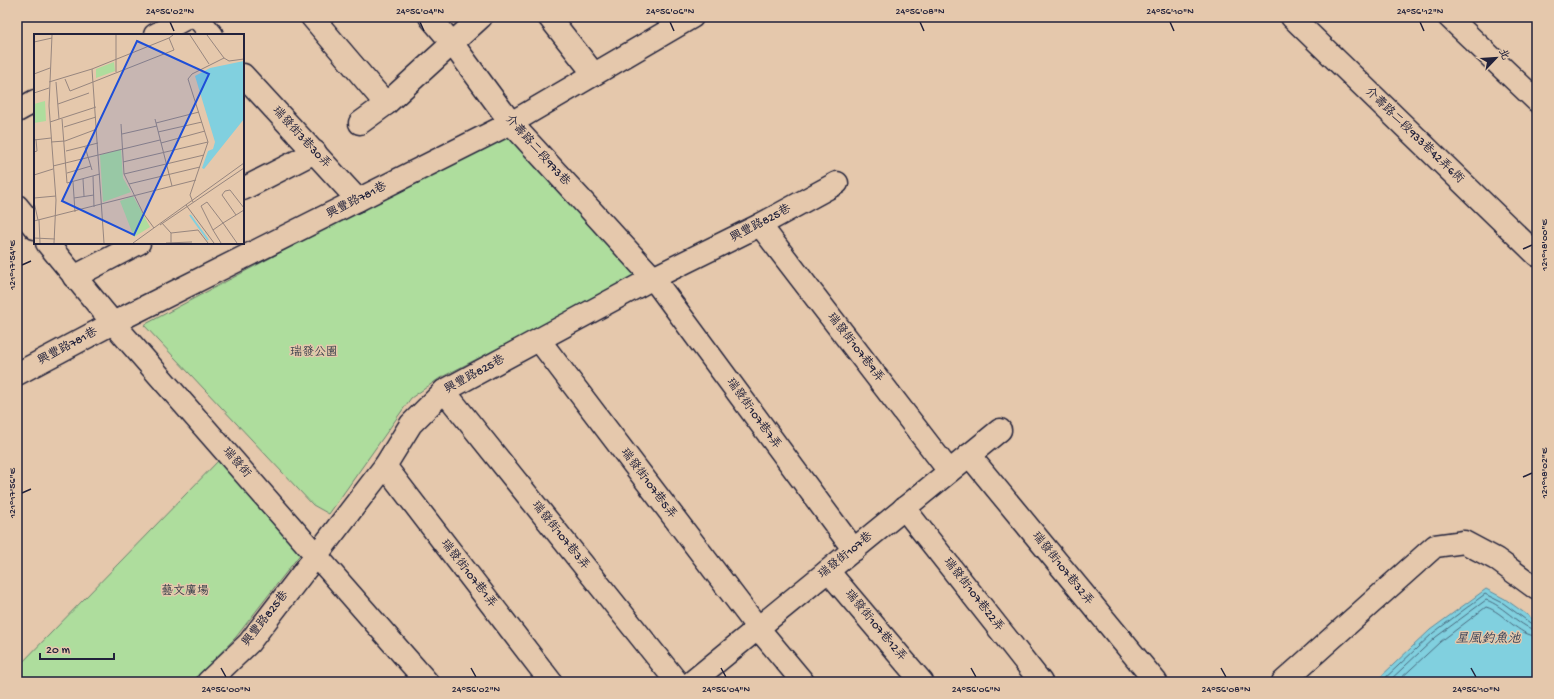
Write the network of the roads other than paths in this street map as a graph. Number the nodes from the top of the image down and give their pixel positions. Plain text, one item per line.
1 (188, 17) edge
2 (197, 17) edge
3 (312, 17) edge
4 (430, 17) edge
5 (481, 17) edge
6 (549, 17) edge
7 (692, 17) edge
8 (1292, 17) edge
9 (1449, 17) edge
10 (157, 34) edge
11 (211, 34) edge
12 (452, 43) junction
13 (594, 74) junction
14 (246, 83) edge
15 (1537, 101) edge
16 (34, 102) edge
17 (386, 104) junction
18 (17, 111) edge
19 (360, 123) dead end
20 (511, 123) junction
21 (315, 152) junction
22 (836, 183) dead end
23 (244, 188) edge
24 (358, 200) junction
25 (17, 206) edge
26 (760, 225) junction
27 (34, 227) edge
28 (48, 244) edge
29 (136, 244) edge
30 (1537, 255) edge
31 (74, 276) junction
32 (653, 278) junction
33 (113, 323) junction
34 (539, 340) junction
35 (17, 374) edge
36 (444, 391) junction
37 (1000, 430) dead end
38 (969, 455) junction
39 (385, 466) junction
40 (949, 471) junction
41 (904, 508) junction
42 (854, 550) junction
43 (316, 554) junction
44 (828, 571) junction
45 (1537, 589) edge
46 (758, 628) junction
47 (208, 682) edge
48 (427, 682) edge
49 (551, 682) edge
50 (677, 682) edge
51 (692, 682) edge
52 (803, 682) edge
53 (922, 682) edge
54 (1041, 682) edge
55 (1156, 682) edge
56 (1283, 682) edge

1 - 10 street
2 - 11 street
3 - 17 street
4 - 12 street, 介壽路二段973巷
5 - 12 street
6 - 13 street
7 - 13 street, 興豐路781巷
8 - 30 street, 介壽路二段933巷42弄6衖
9 - 15 street
12 - 17 street
12 - 20 street, 介壽路二段973巷
13 - 20 street, 興豐路781巷
14 - 21 street, 瑞發街3巷30弄
16 - 18 street
17 - 19 street
20 - 24 street, 興豐路781巷
20 - 32 street, 介壽路二段973巷
21 - 23 street
21 - 24 street, 瑞發街3巷30弄
22 - 26 street, 興豐路825巷
24 - 33 street, 興豐路781巷
25 - 27 street
26 - 32 street, 興豐路825巷
26 - 40 street, 瑞發街107巷9弄
28 - 31 street, 瑞發街
29 - 31 street
31 - 33 street, 瑞發街
32 - 34 street, 興豐路825巷
32 - 42 street, 瑞發街107巷7弄
33 - 35 street, 興豐路781巷
33 - 43 street, 瑞發街
34 - 36 street, 興豐路825巷
34 - 46 street, 瑞發街107巷5弄
36 - 39 street, 興豐路825巷
36 - 50 street, 瑞發街107巷3弄
37 - 38 street, 瑞發街107巷
38 - 40 street, 瑞發街107巷
38 - 55 street, 瑞發街107巷32弄
39 - 43 street, 興豐路825巷
39 - 49 street, 瑞發街107巷1弄
40 - 41 street, 瑞發街107巷
41 - 42 street, 瑞發街107巷
41 - 54 street, 瑞發街107巷22弄
42 - 44 street, 瑞發街107巷
43 - 47 street, 興豐路825巷
43 - 48 street, 瑞發街
44 - 46 street, 瑞發街107巷
44 - 53 street, 瑞發街107巷12弄
45 - 56 street
46 - 51 street, 瑞發街107巷
46 - 52 street, 瑞發街107巷5弄

